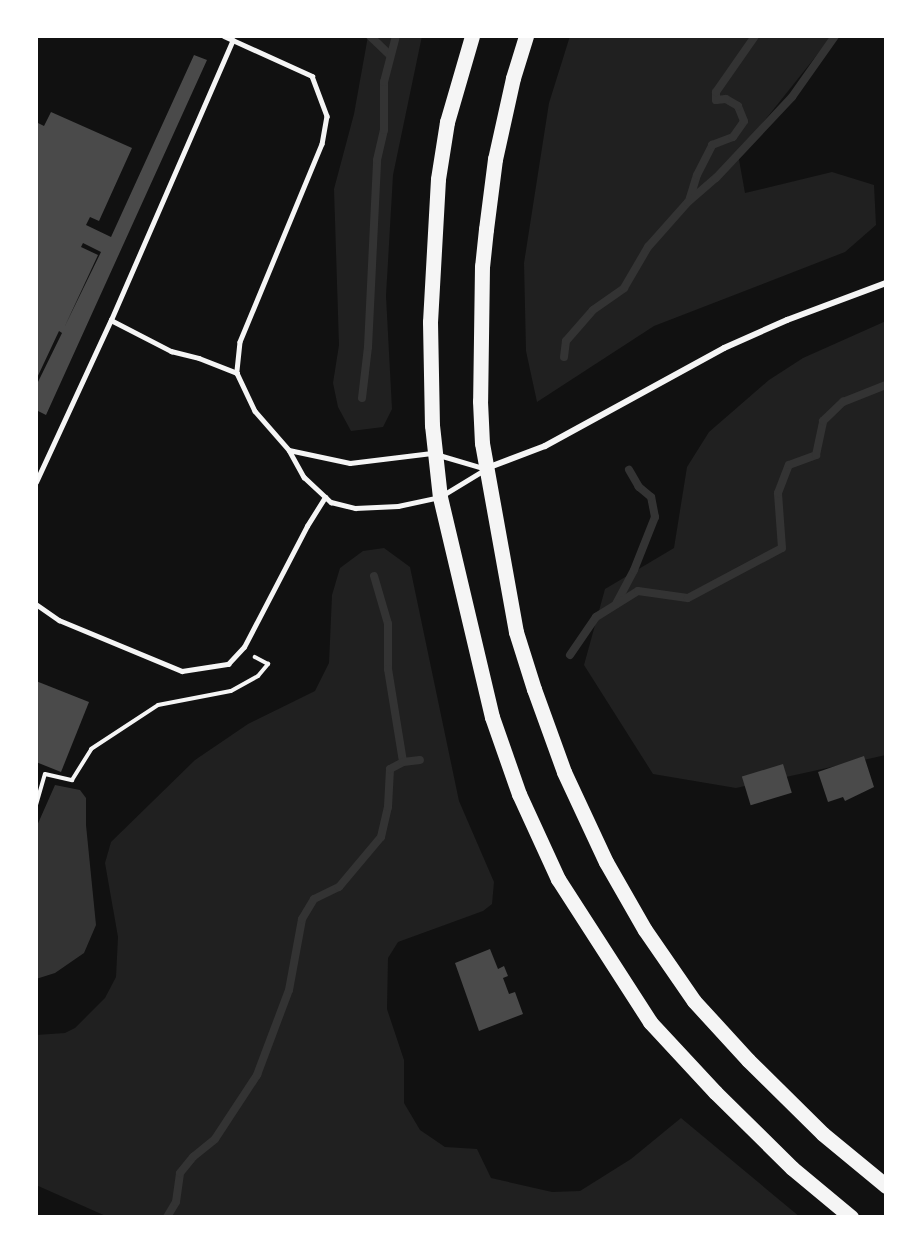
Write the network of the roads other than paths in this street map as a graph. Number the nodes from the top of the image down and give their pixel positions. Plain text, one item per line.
1 (224, 36) edge
2 (472, 36) edge
3 (526, 36) edge
4 (233, 40) junction
5 (886, 283) edge
6 (111, 320) junction
7 (237, 373) junction
8 (289, 450) junction
9 (434, 453) junction
10 (486, 469) junction
11 (36, 482) edge
12 (325, 497) junction
13 (440, 498) junction
14 (36, 604) edge
15 (886, 1186) edge
16 (851, 1217) edge

1 - 4 lane
2 - 9 main road
3 - 10 main road
4 - 6 lane
4 - 7 lane
5 - 10 street
6 - 7 lane
6 - 11 lane
7 - 8 lane
8 - 9 lane
8 - 12 lane
9 - 10 lane
9 - 13 main road
10 - 13 lane
10 - 15 main road
12 - 13 lane
12 - 14 lane
13 - 16 main road

